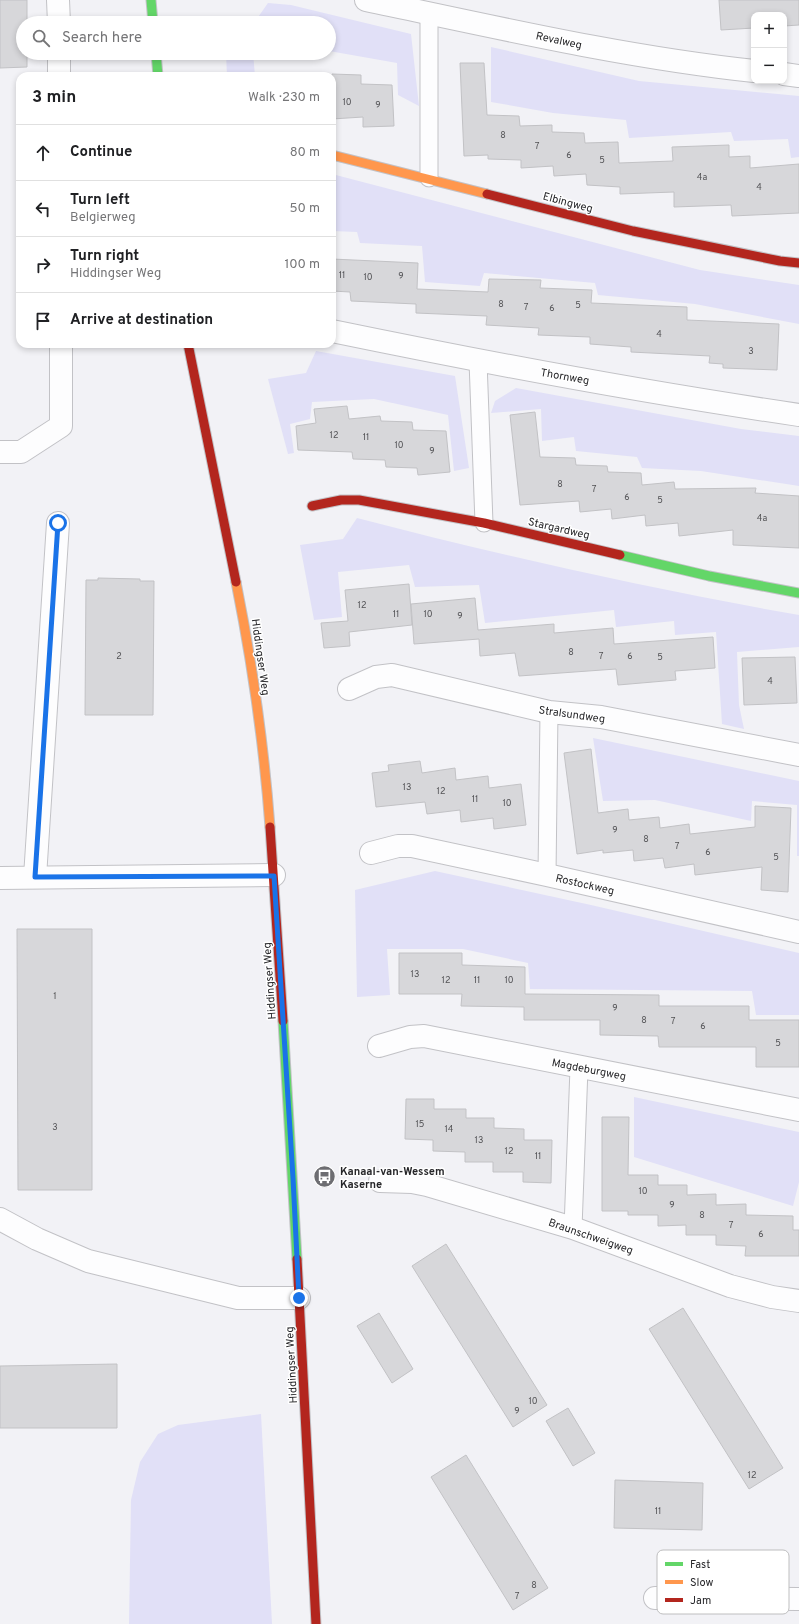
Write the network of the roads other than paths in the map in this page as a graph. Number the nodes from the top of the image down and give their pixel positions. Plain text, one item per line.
1 (58, 0) edge
2 (151, 0) edge
3 (366, 0) edge
4 (429, 13) junction
5 (59, 16) edge
6 (152, 16) edge
7 (59, 60) edge
8 (157, 60) edge
9 (751, 71) edge
10 (59, 72) edge
11 (158, 72) edge
12 (787, 74) edge
13 (799, 76) edge
14 (336, 156) edge
15 (429, 178) junction
16 (799, 263) edge
17 (336, 332) edge
18 (60, 348) edge
19 (189, 348) edge
20 (478, 361) junction
21 (799, 415) edge
22 (0, 452) edge
23 (312, 506) dead end
24 (58, 523) dead end
25 (484, 523) junction
26 (799, 593) edge
27 (349, 689) dead end
28 (549, 712) junction
29 (799, 755) edge
30 (371, 853) dead end
31 (547, 875) junction
32 (274, 876) junction
33 (35, 877) junction
34 (0, 878) edge
35 (799, 932) edge
36 (379, 1046) dead end
37 (579, 1068) junction
38 (799, 1110) edge
39 (380, 1181) dead end
40 (0, 1219) edge
41 (573, 1228) junction
42 (299, 1298) junction
43 (799, 1301) edge
44 (789, 1599) edge
45 (799, 1599) edge
46 (316, 1624) edge

1 - 5 street
2 - 6 main road
3 - 4 street, Revalweg
4 - 9 street, Revalweg
4 - 15 lane
7 - 10 street
8 - 11 main road
12 - 13 street
14 - 15 main road, Elbingweg
15 - 16 main road, Elbingweg
17 - 20 street, Thornweg
18 - 22 street
19 - 32 main road, Hiddingser Weg
20 - 21 street, Thornweg
20 - 25 lane
23 - 25 main road, Stargardweg
24 - 33 street
25 - 26 main road, Stargardweg
27 - 28 street, Stralsundweg
28 - 29 street, Stralsundweg
28 - 31 lane
30 - 31 street, Rostockweg
31 - 35 street, Rostockweg
32 - 33 street
32 - 42 main road, Hiddingser Weg
33 - 34 street
36 - 37 street, Magdeburgweg
37 - 38 street, Magdeburgweg
37 - 41 lane
39 - 41 street, Braunschweigweg
40 - 42 street
41 - 43 street, Braunschweigweg
42 - 46 main road, Hiddingser Weg
44 - 45 street

